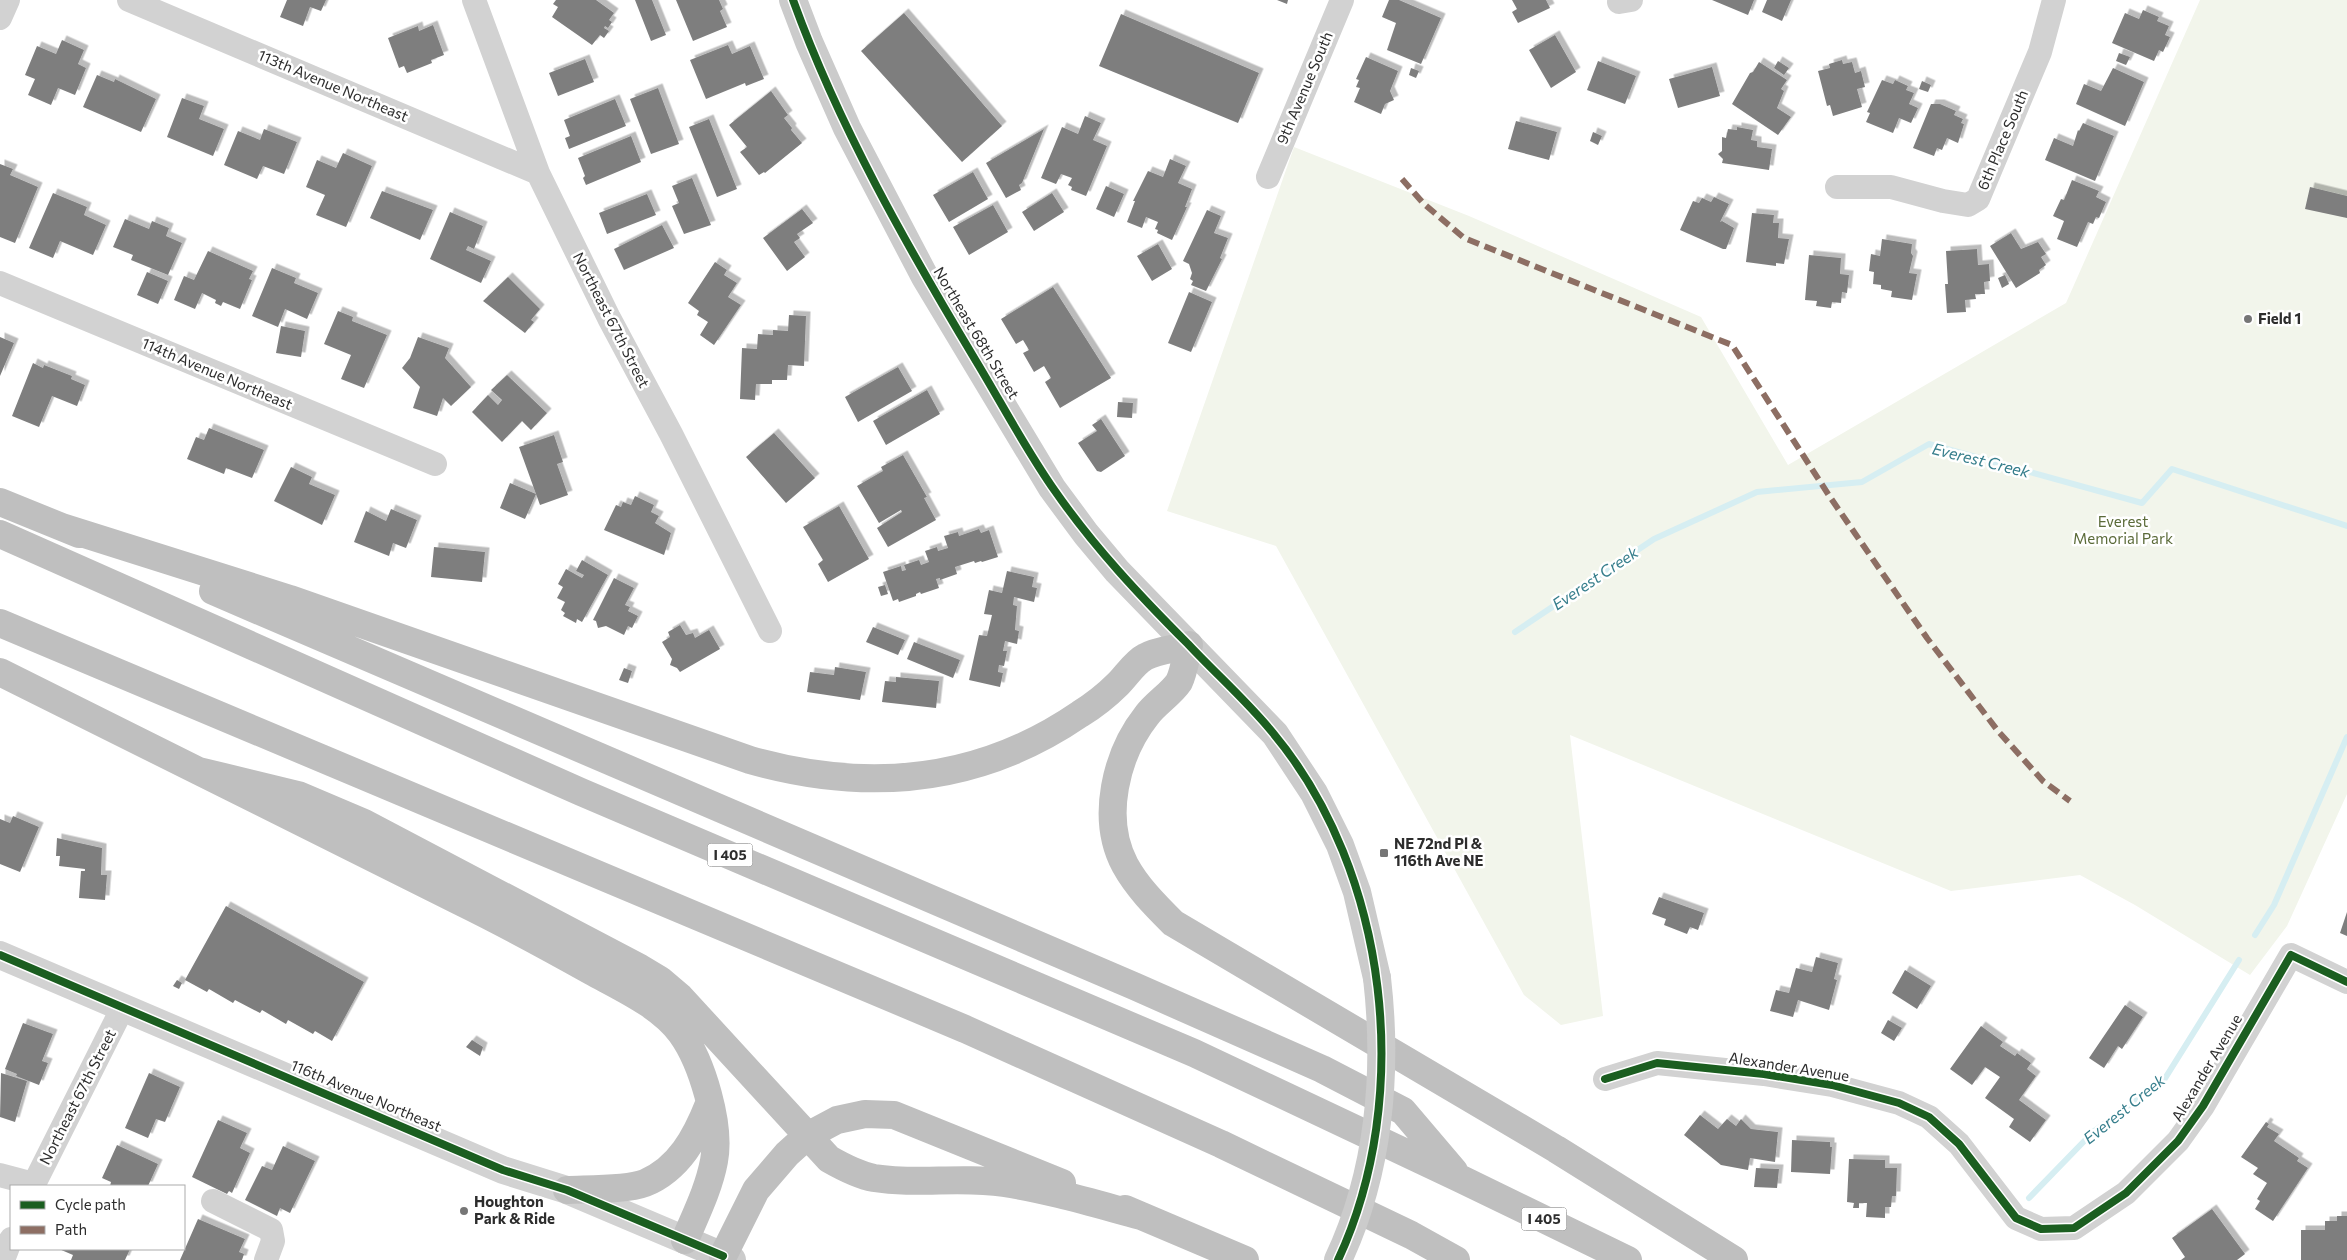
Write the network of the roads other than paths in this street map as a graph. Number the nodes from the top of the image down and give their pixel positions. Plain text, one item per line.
1 (8, 0) edge
2 (128, 0) edge
3 (474, 0) edge
4 (793, 0) edge
5 (1342, 0) edge
6 (2054, 0) edge
7 (0, 18) edge
8 (538, 173) junction
9 (1268, 177) dead end
10 (1837, 187) dead end
11 (0, 283) edge
12 (435, 464) dead end
13 (0, 502) edge
14 (62, 527) junction
15 (0, 534) edge
16 (0, 624) edge
17 (770, 631) dead end
18 (1188, 645) junction
19 (0, 672) edge
20 (199, 771) junction
21 (0, 956) edge
22 (2347, 982) edge
23 (123, 1007) junction
24 (1605, 1079) dead end
25 (709, 1104) junction
26 (807, 1136) junction
27 (0, 1175) edge
28 (1459, 1178) junction
29 (33, 1185) edge
30 (567, 1190) junction
31 (213, 1201) dead end
32 (1141, 1216) junction
33 (685, 1240) junction
34 (10, 1242) edge
35 (726, 1259) edge
36 (3, 1260) edge
37 (266, 1260) edge
38 (1245, 1260) edge
39 (1338, 1260) edge
40 (1456, 1260) edge
41 (1628, 1260) edge
42 (1734, 1260) edge

1 - 7 street
2 - 8 street, 113th Avenue Northeast
3 - 8 street, Northeast 67th Street
4 - 18 main road, Northeast 68th Street
5 - 9 street, 9th Avenue South
6 - 10 street, 6th Place South
8 - 17 street, Northeast 67th Street
11 - 12 street, 114th Avenue Northeast
13 - 14 highway
14 - 18 highway
14 - 28 highway
15 - 28 highway, I 405
16 - 40 highway
18 - 39 main road, Northeast 68th Street, bridge
18 - 42 highway
19 - 20 highway
20 - 25 highway
20 - 26 highway
21 - 23 street, 116th Avenue Northeast
22 - 24 street, Alexander Avenue
23 - 29 street, Northeast 67th Street
23 - 30 street, 116th Avenue Northeast
25 - 30 highway
25 - 33 highway
26 - 32 highway
26 - 32 highway
26 - 35 highway
27 - 29 street
28 - 41 highway, I 405
30 - 33 street, 116th Avenue Northeast
31 - 37 street
32 - 38 highway
33 - 35 main road, 116th Avenue Northeast
34 - 36 street

